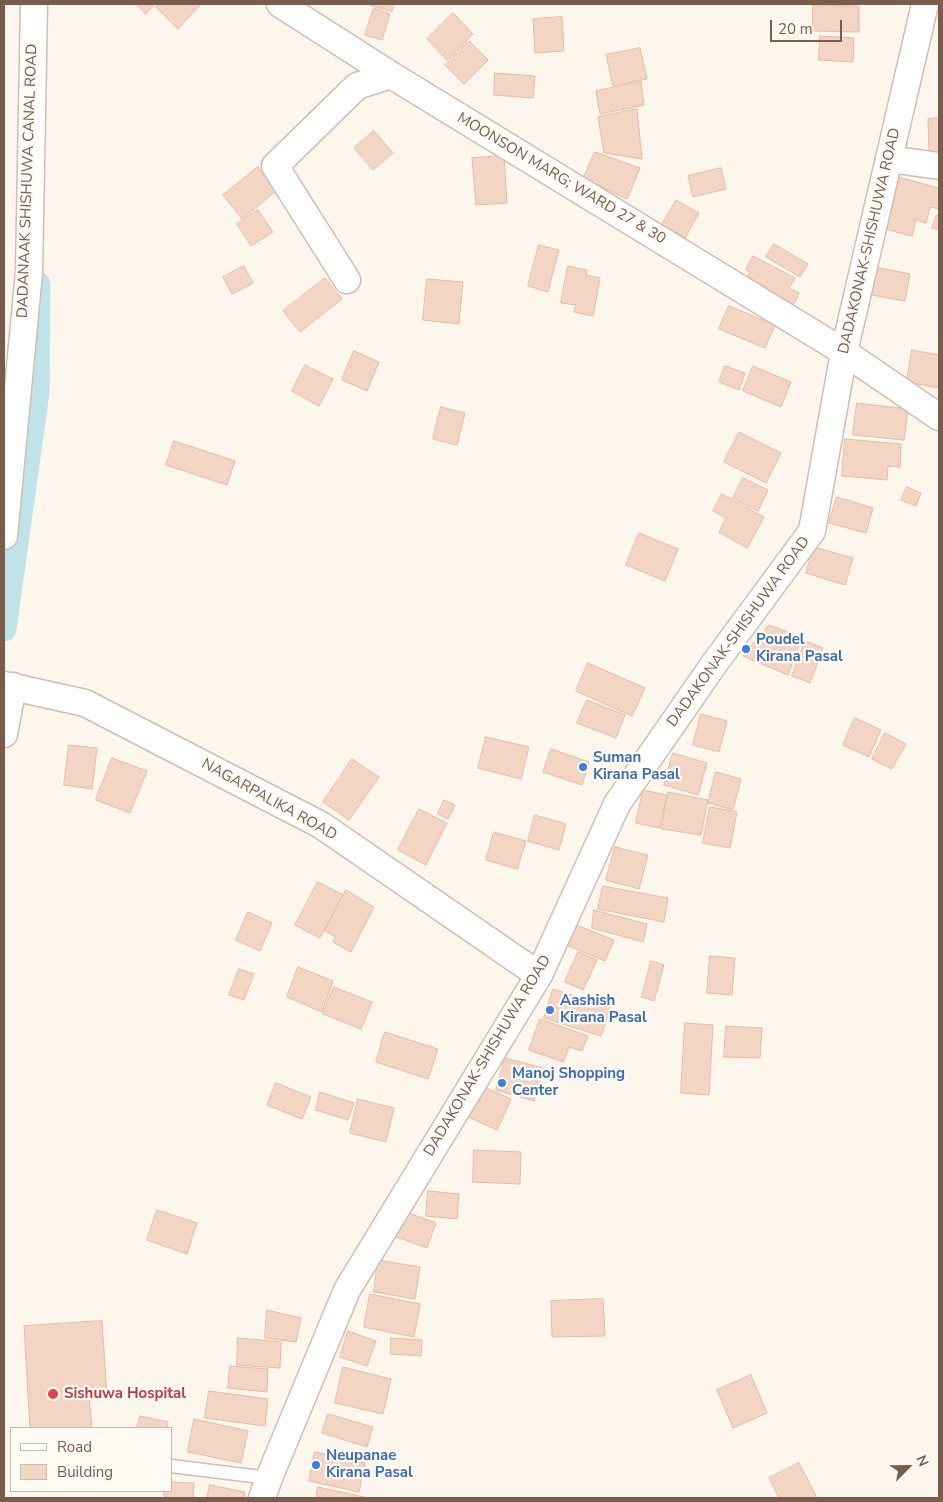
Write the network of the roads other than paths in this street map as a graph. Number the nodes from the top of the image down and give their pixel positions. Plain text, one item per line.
1 (34, 4) edge
2 (280, 4) edge
3 (926, 4) edge
4 (391, 75) junction
5 (888, 160) junction
6 (939, 166) edge
7 (346, 280) dead end
8 (844, 352) junction
9 (939, 417) edge
10 (4, 536) edge
11 (8, 686) edge
12 (4, 734) edge
13 (539, 975) junction
14 (172, 1466) edge
15 (265, 1488) edge

1 - 10 street, DADANAAK SHISHUWA CANAL ROAD
2 - 4 street, MOONSON MARG; WARD 27 & 30
3 - 5 street, DADAKONAK-SHISHUWA ROAD
4 - 7 street
4 - 8 street, MOONSON MARG; WARD 27 & 30
5 - 6 street
5 - 8 street, DADAKONAK-SHISHUWA ROAD
8 - 9 street, MOONSON MARG; WARD 27 & 30
8 - 13 street, DADAKONAK-SHISHUWA ROAD
11 - 12 street
11 - 13 street, NAGARPALIKA ROAD
13 - 15 street, DADAKONAK-SHISHUWA ROAD
14 - 15 lane

